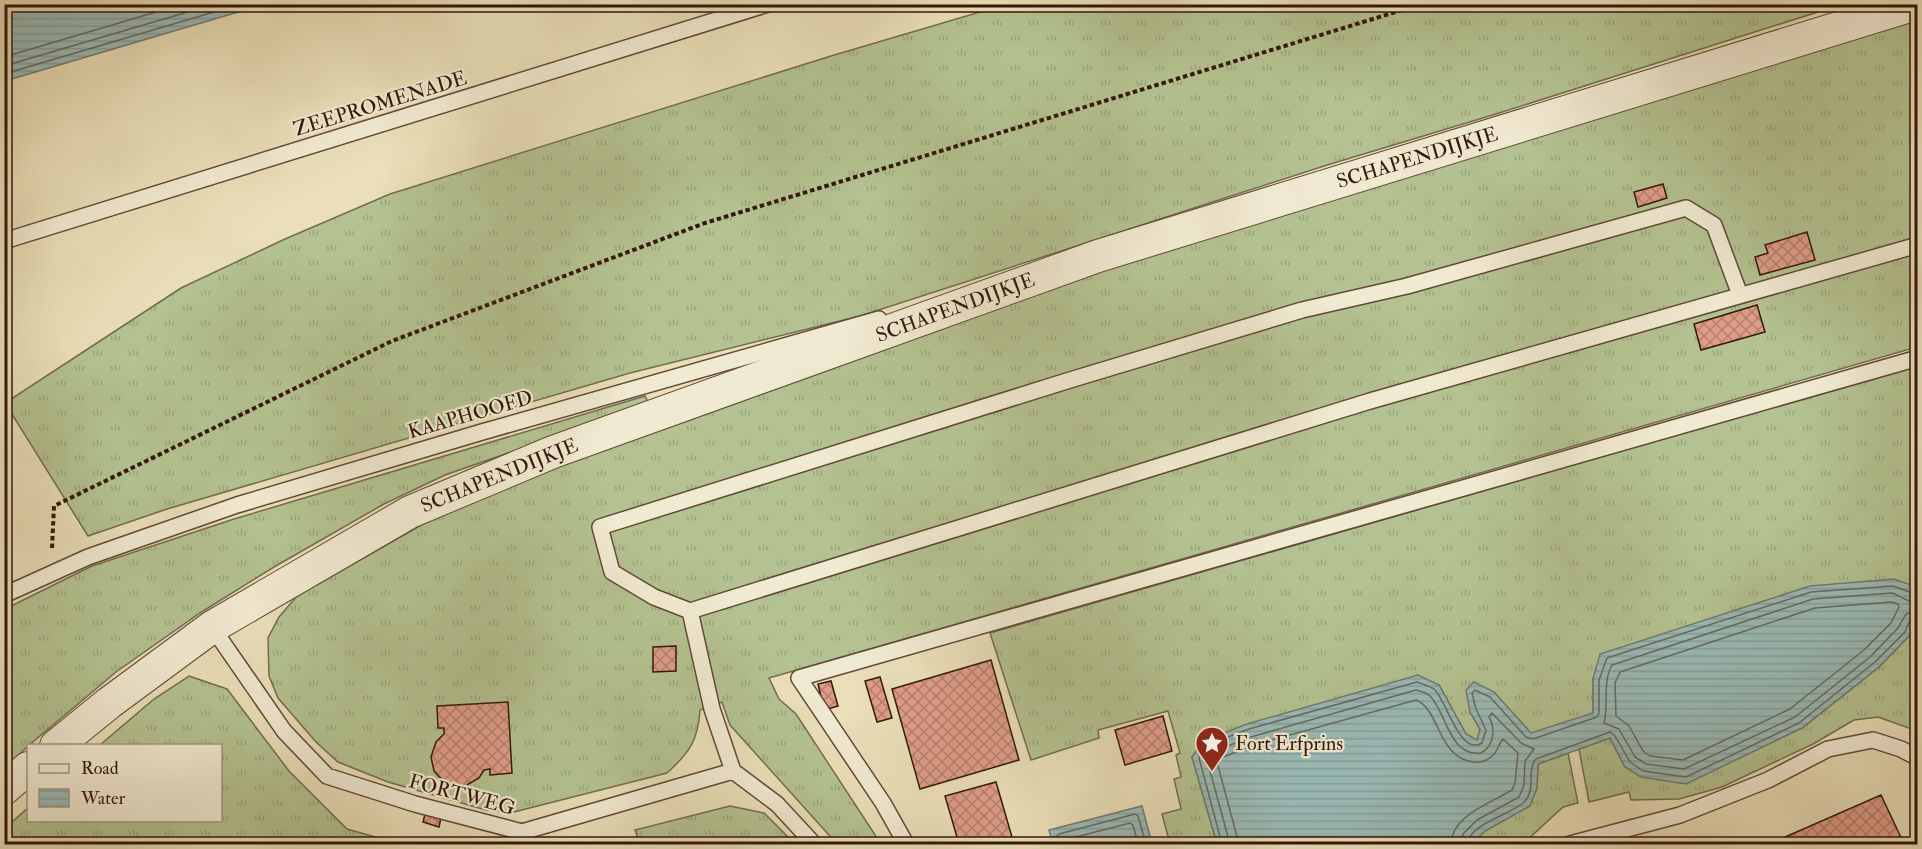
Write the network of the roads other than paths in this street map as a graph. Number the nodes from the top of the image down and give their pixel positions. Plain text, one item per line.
1 (768, 4) edge
2 (1916, 4) edge
3 (4, 241) edge
4 (1917, 245) edge
5 (1740, 295) junction
6 (957, 307) junction
7 (1917, 358) edge
8 (4, 595) edge
9 (690, 611) junction
10 (212, 627) junction
11 (58, 744) edge
12 (1917, 758) edge
13 (27, 769) edge
14 (733, 771) junction
15 (4, 789) edge
16 (814, 844) edge
17 (906, 844) edge
18 (1570, 844) edge

1 - 3 lane, ZEEPROMENADE
2 - 6 street, SCHAPENDIJKJE
4 - 5 lane
5 - 9 lane
5 - 9 lane
6 - 8 lane, KAAPHOOFD
6 - 10 street, SCHAPENDIJKJE
7 - 17 lane
9 - 14 lane
10 - 11 street, SCHAPENDIJKJE
10 - 14 lane, FORTWEG
12 - 18 lane
13 - 15 street
14 - 16 lane

